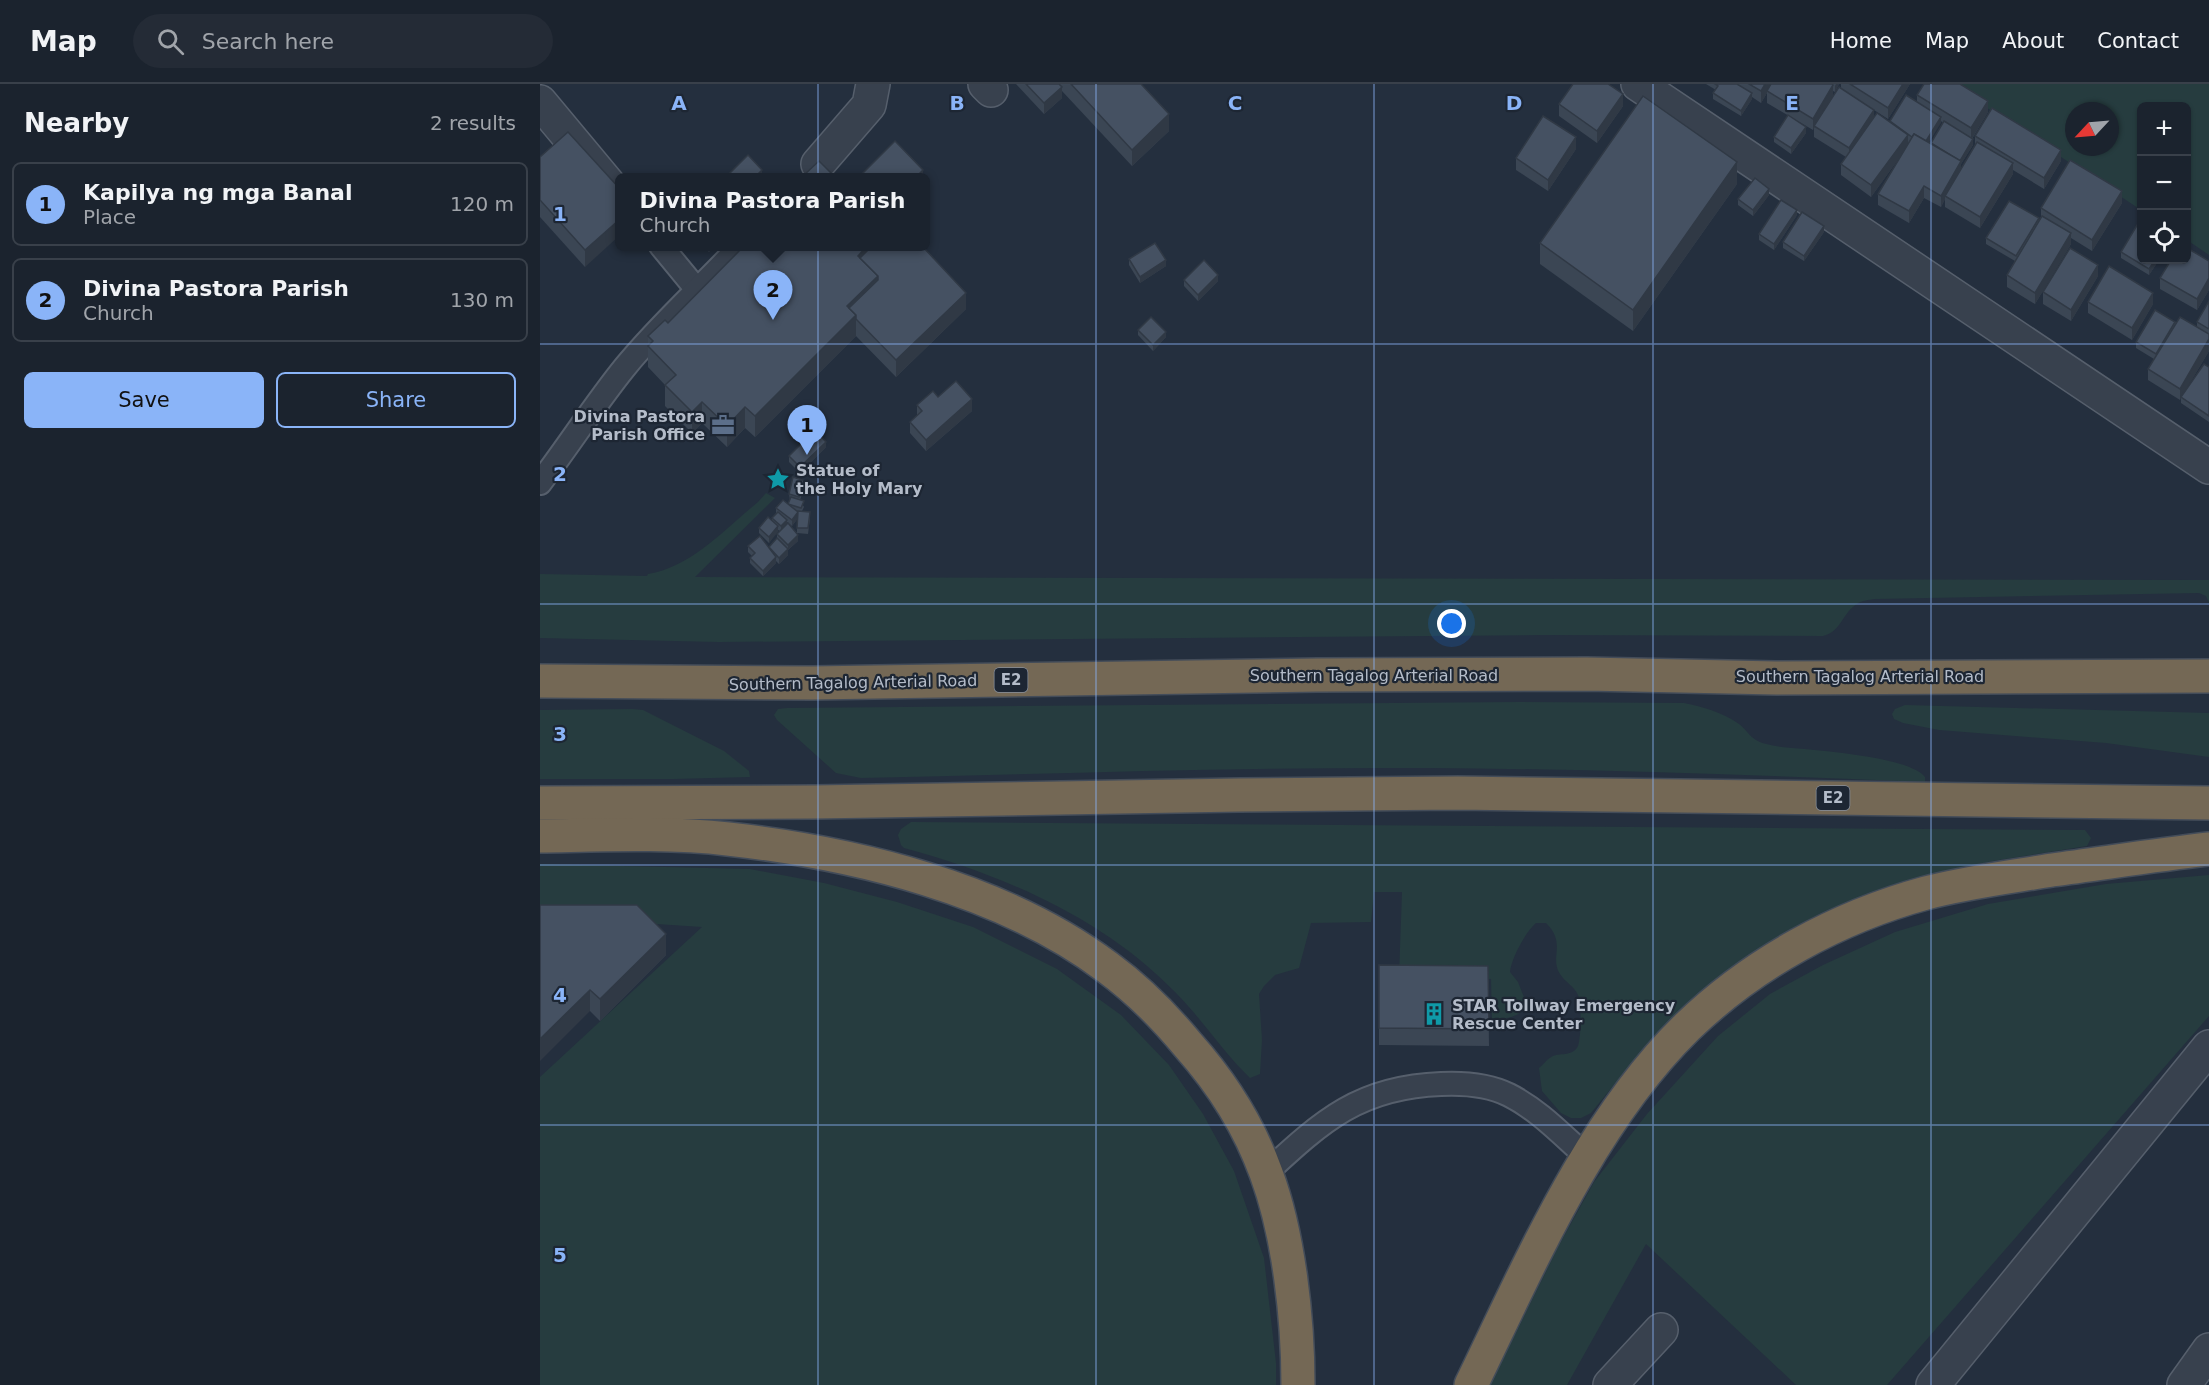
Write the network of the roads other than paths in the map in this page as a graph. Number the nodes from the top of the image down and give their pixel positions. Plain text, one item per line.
1 (873, 84) edge
2 (1638, 84) edge
3 (540, 102) edge
4 (811, 171) edge
5 (615, 192) edge
6 (665, 251) edge
7 (735, 251) edge
8 (698, 291) junction
9 (2209, 467) edge
10 (540, 483) edge
11 (2209, 676) edge
12 (540, 681) edge
13 (540, 803) edge
14 (2209, 803) edge
15 (540, 836) edge
16 (2209, 849) edge
17 (2209, 1047) edge
18 (1588, 1158) junction
19 (1266, 1173) junction
20 (1661, 1330) dead end
21 (2209, 1350) edge
22 (1298, 1385) edge
23 (1471, 1385) edge
24 (1610, 1385) edge
25 (1933, 1385) edge
26 (2184, 1385) edge

1 - 4 street
2 - 9 street
3 - 5 street
6 - 8 lane
7 - 8 lane
8 - 10 lane
11 - 12 highway, Southern Tagalog Arterial Road / E2
13 - 14 highway, E2
15 - 19 highway
16 - 18 highway
17 - 25 street
18 - 19 lane
18 - 23 highway
19 - 22 highway
20 - 24 street
21 - 26 street

